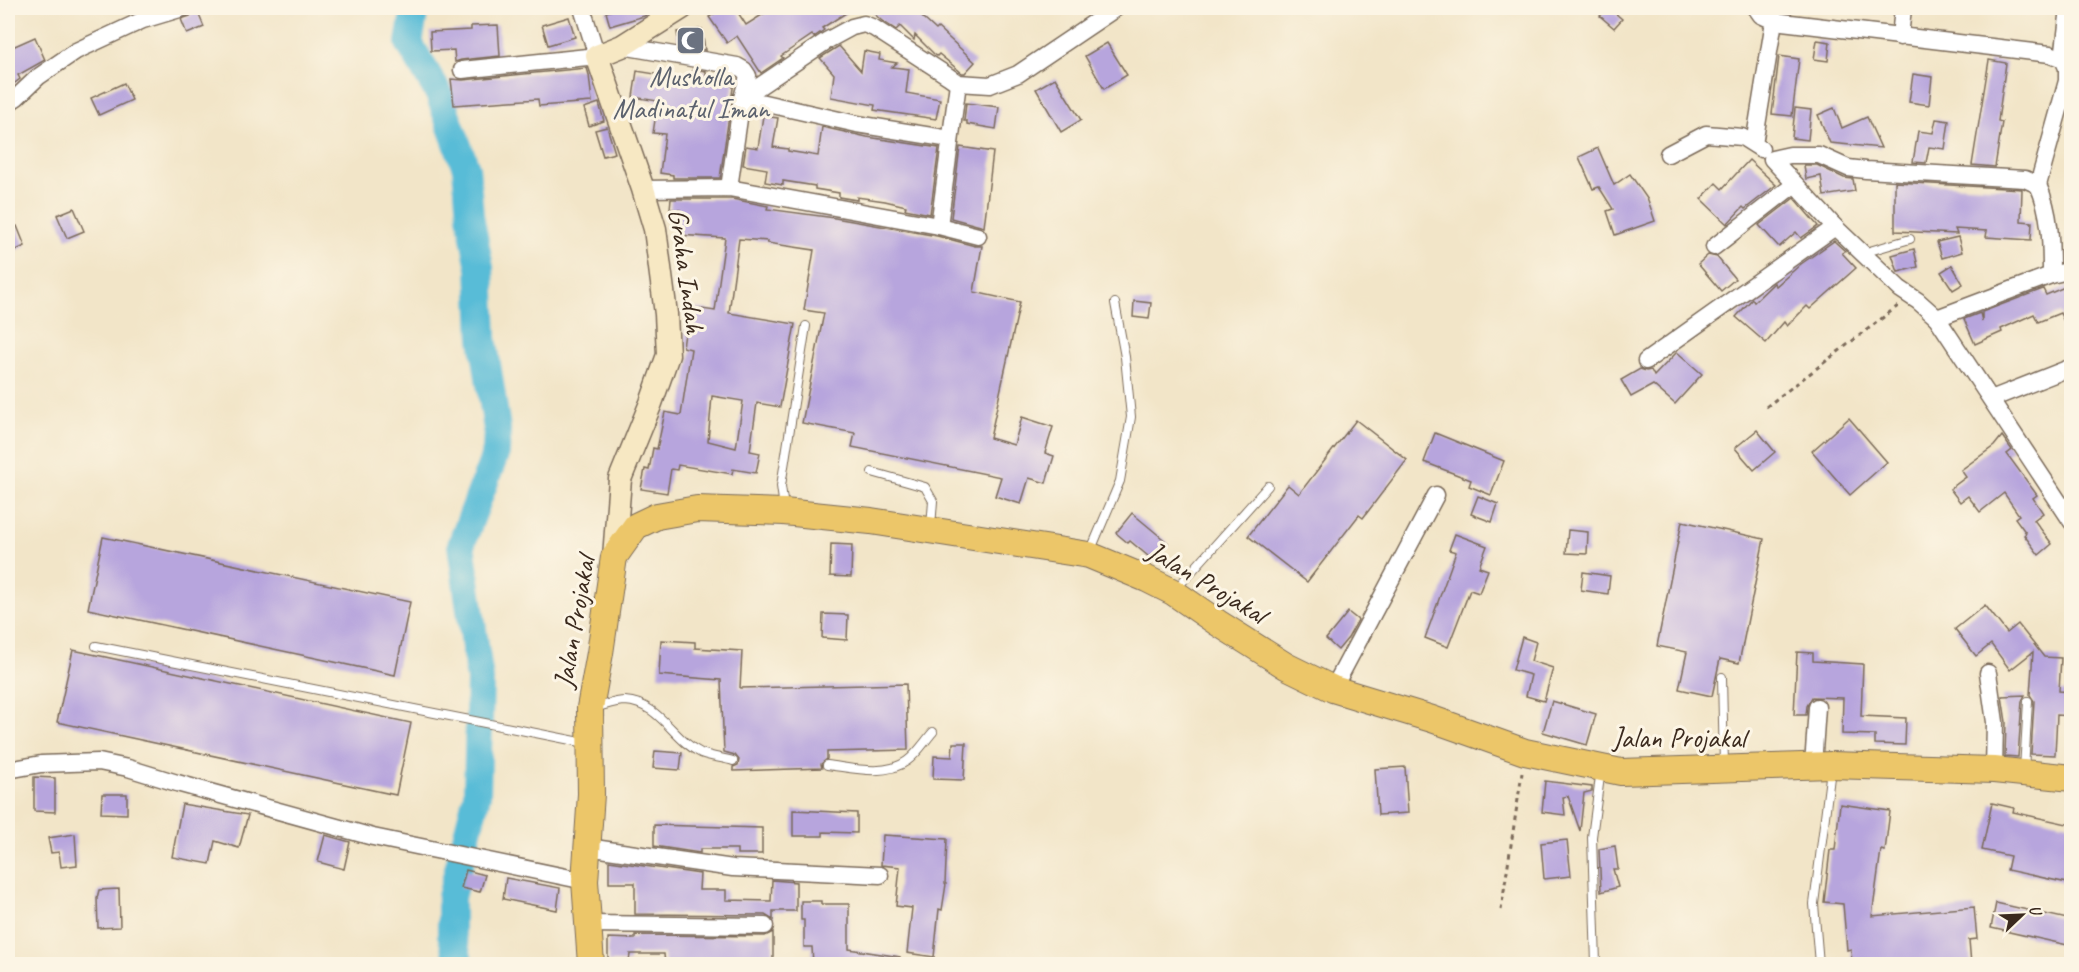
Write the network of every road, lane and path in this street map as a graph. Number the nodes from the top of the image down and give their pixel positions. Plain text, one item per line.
1 (178, 8) edge
2 (582, 8) edge
3 (682, 8) edge
4 (1116, 8) edge
5 (1756, 8) edge
6 (1903, 8) edge
7 (2069, 8) edge
8 (1774, 21) junction
9 (1900, 37) junction
10 (622, 46) junction
11 (597, 56) junction
12 (2063, 59) junction
13 (462, 70) dead end
14 (958, 83) junction
15 (742, 98) junction
16 (8, 103) edge
17 (950, 139) junction
18 (1754, 144) junction
19 (1668, 154) dead end
20 (1772, 159) junction
21 (1795, 184) junction
22 (2038, 184) junction
23 (729, 188) junction
24 (644, 189) junction
25 (939, 226) junction
26 (1835, 227) junction
27 (978, 236) dead end
28 (1910, 239) dead end
29 (1714, 247) dead end
30 (1863, 253) junction
31 (2072, 270) edge
32 (2050, 275) junction
33 (1911, 296) junction
34 (1115, 303) dead end
35 (1937, 318) junction
36 (806, 326) dead end
37 (1646, 361) dead end
38 (2072, 367) edge
39 (1991, 399) junction
40 (1766, 407) dead end
41 (872, 472) dead end
42 (1268, 486) dead end
43 (1436, 495) dead end
44 (784, 512) junction
45 (2072, 522) edge
46 (931, 530) junction
47 (1089, 555) junction
48 (614, 557) junction
49 (1173, 592) junction
50 (96, 646) dead end
51 (1988, 673) dead end
52 (1722, 677) dead end
53 (1332, 689) junction
54 (2028, 701) dead end
55 (1817, 707) dead end
56 (590, 708) junction
57 (933, 732) dead end
58 (590, 743) junction
59 (1525, 752) junction
60 (733, 761) dead end
61 (827, 765) dead end
62 (1822, 766) junction
63 (1601, 769) junction
64 (1724, 769) junction
65 (1994, 770) junction
66 (8, 771) edge
67 (2024, 773) junction
68 (2072, 778) edge
69 (587, 847) junction
70 (880, 875) dead end
71 (585, 881) junction
72 (1501, 910) dead end
73 (588, 924) junction
74 (765, 926) dead end
75 (591, 964) edge
76 (1596, 964) edge
77 (1819, 964) edge

1 - 16 street
2 - 11 street
3 - 10 street
4 - 14 street
5 - 8 street
6 - 9 street
7 - 12 street
8 - 9 street
8 - 18 street
9 - 12 street
10 - 11 street
10 - 15 street
11 - 13 street
11 - 24 street, Graha Indah
12 - 22 street
14 - 15 street
14 - 17 street
15 - 17 street
15 - 23 street
17 - 25 street
18 - 19 street
18 - 20 street
20 - 21 street
20 - 22 street
21 - 26 street
21 - 29 street
22 - 32 street
23 - 24 street
23 - 25 street
24 - 48 street, Graha Indah
25 - 27 street
26 - 30 street
26 - 37 street
28 - 30 lane
30 - 33 street
31 - 32 street
32 - 35 street
33 - 35 street
33 - 40 path
34 - 47 lane
35 - 39 street
36 - 44 lane
38 - 39 street
39 - 45 street
41 - 46 lane
42 - 49 lane
43 - 53 street
44 - 46 main road, Jalan Projakal
44 - 48 main road, Jalan Projakal
46 - 47 main road, Jalan Projakal
47 - 49 main road, Jalan Projakal
48 - 56 main road, Jalan Projakal
49 - 53 main road, Jalan Projakal
50 - 58 lane
51 - 65 street
52 - 64 lane
53 - 59 main road, Jalan Projakal
54 - 67 lane
55 - 62 street
56 - 58 main road, Jalan Projakal
56 - 60 lane
57 - 61 lane
58 - 69 main road, Jalan Projakal
59 - 63 main road, Jalan Projakal
59 - 72 path
62 - 64 main road, Jalan Projakal
62 - 65 main road, Jalan Projakal
62 - 77 lane
63 - 64 main road, Jalan Projakal
63 - 76 lane
65 - 67 main road, Jalan Projakal
66 - 71 street
67 - 68 main road, Jalan Projakal
69 - 70 street
69 - 71 main road, Jalan Projakal
71 - 73 main road, Jalan Projakal
73 - 74 street
73 - 75 main road, Jalan Projakal

